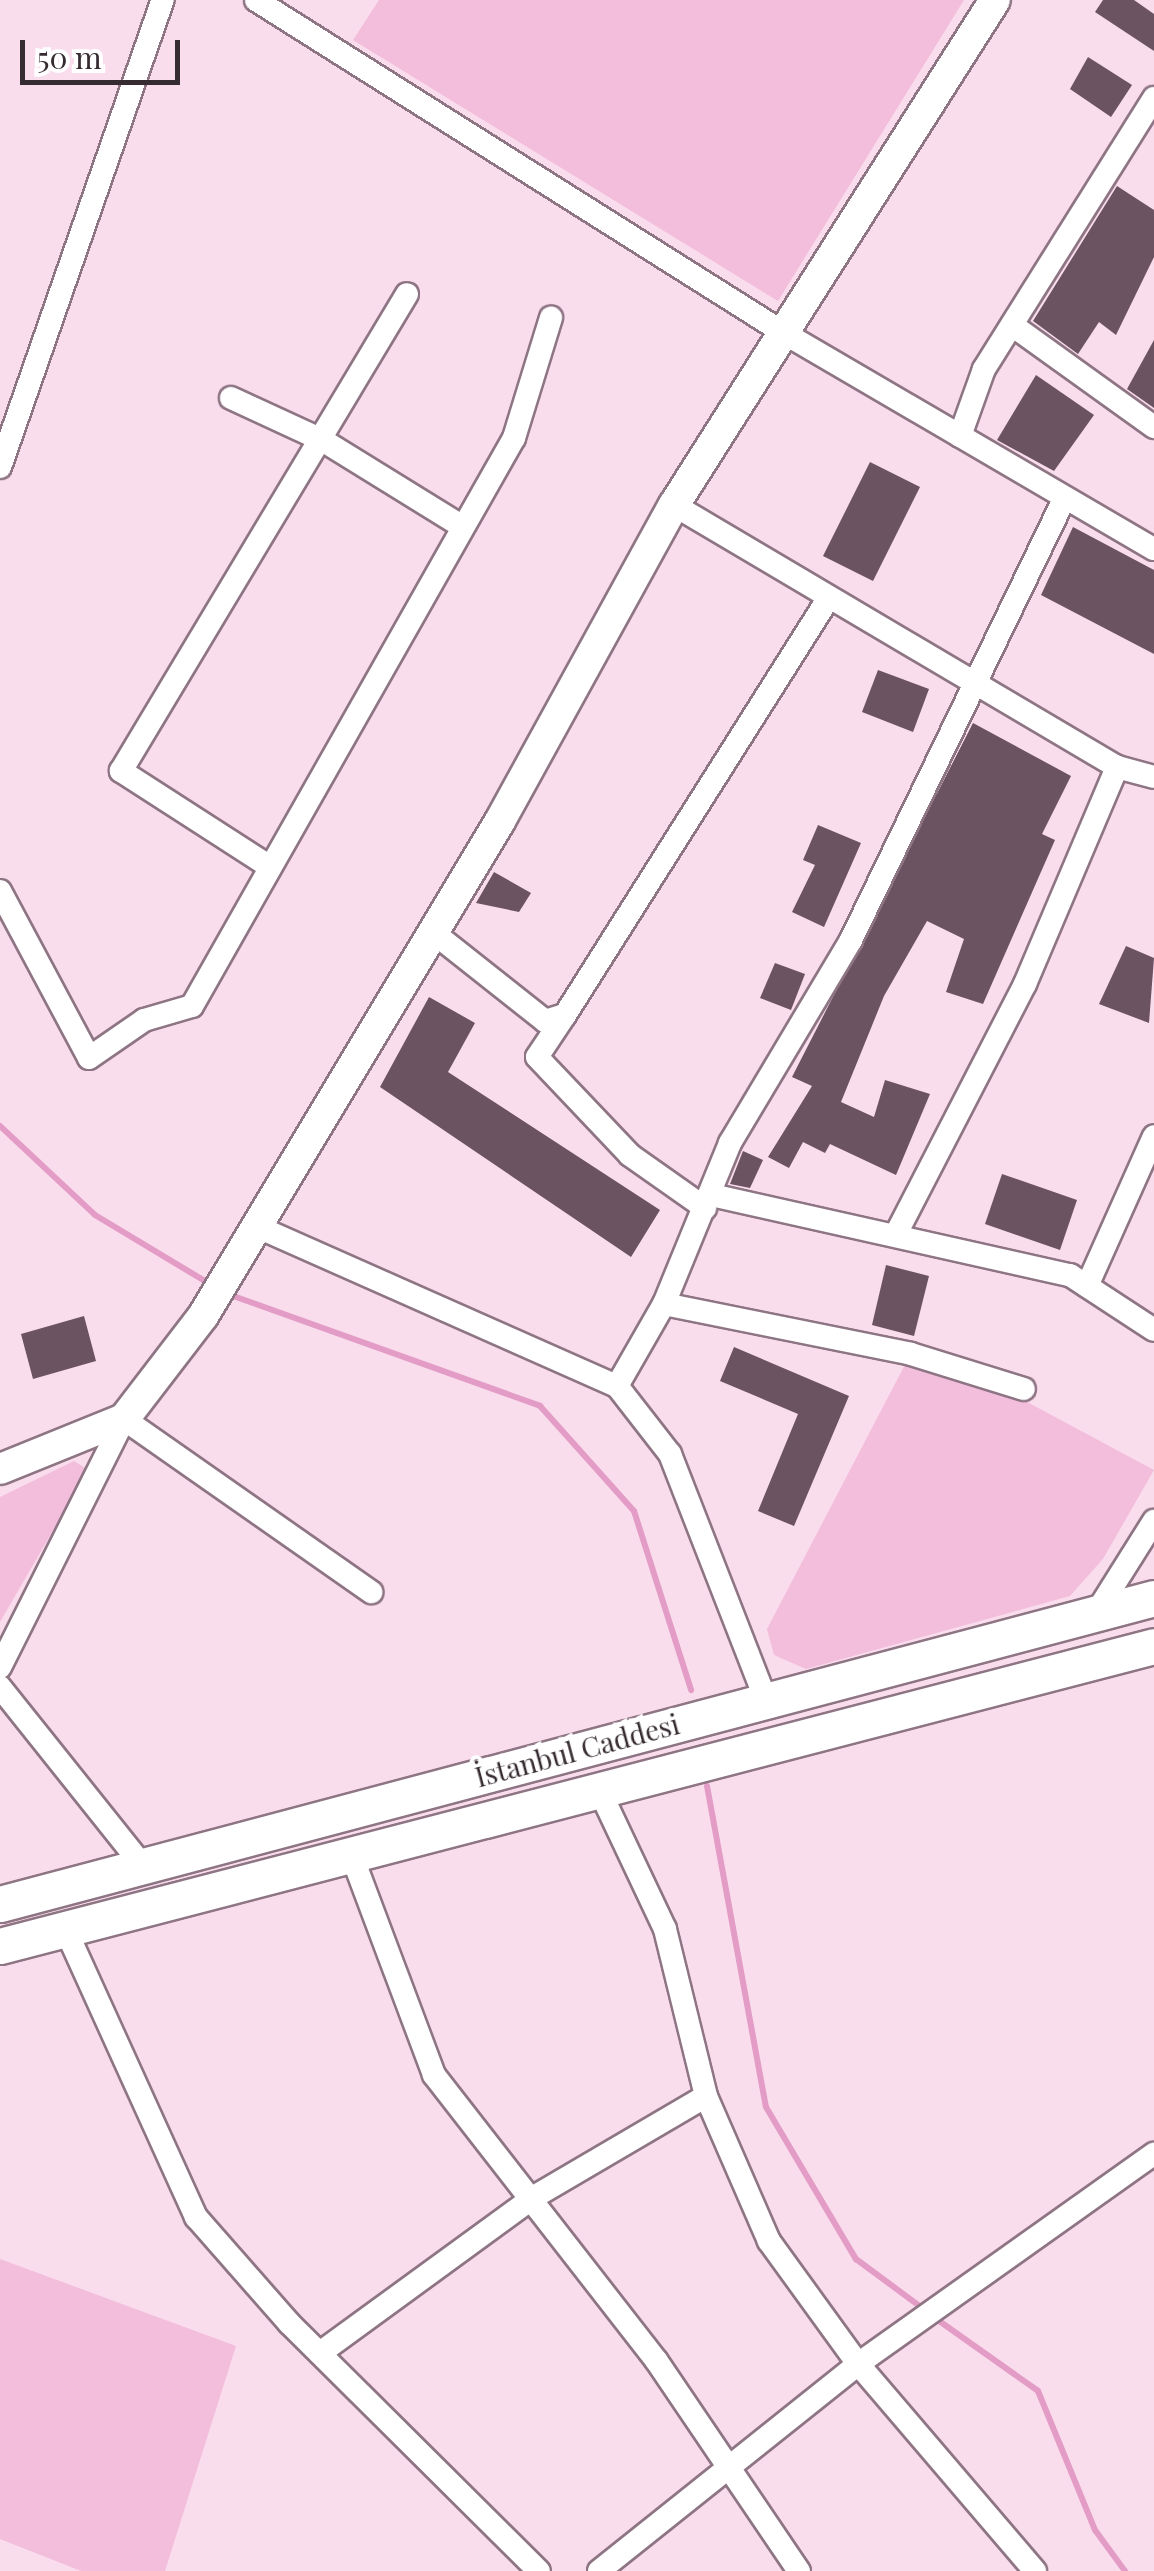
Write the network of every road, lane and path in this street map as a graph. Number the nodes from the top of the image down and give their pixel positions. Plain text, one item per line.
1 (163, 0) edge
2 (256, 0) edge
3 (995, 0) edge
4 (1154, 98) edge
5 (407, 294) dead end
6 (551, 318) dead end
7 (1012, 325) junction
8 (784, 333) junction
9 (232, 398) dead end
10 (1154, 427) edge
11 (960, 436) junction
12 (322, 440) junction
13 (0, 467) edge
14 (1066, 498) junction
15 (674, 505) junction
16 (462, 526) junction
17 (1154, 549) edge
18 (829, 597) junction
19 (972, 682) junction
20 (1117, 768) junction
21 (1154, 777) edge
22 (268, 866) junction
23 (0, 892) edge
24 (434, 933) junction
25 (565, 1015) junction
26 (1154, 1136) edge
27 (708, 1202) junction
28 (896, 1234) junction
29 (253, 1238) junction
30 (1087, 1286) junction
31 (664, 1304) junction
32 (1154, 1330) edge
33 (617, 1386) junction
34 (1024, 1389) dead end
35 (124, 1418) junction
36 (0, 1469) edge
37 (1154, 1521) edge
38 (371, 1592) dead end
39 (1154, 1598) edge
40 (1096, 1613) junction
41 (1154, 1646) edge
42 (0, 1667) edge
43 (0, 1687) edge
44 (766, 1700) junction
45 (598, 1786) junction
46 (350, 1852) junction
47 (142, 1865) junction
48 (0, 1904) edge
49 (64, 1926) junction
50 (0, 1946) edge
51 (706, 2096) junction
52 (1154, 2154) edge
53 (534, 2197) junction
54 (320, 2353) junction
55 (858, 2364) junction
56 (722, 2466) junction
57 (539, 2571) edge
58 (599, 2571) edge
59 (799, 2571) edge
60 (1035, 2571) edge

1 - 13 street
2 - 8 street
3 - 8 street
4 - 7 street
5 - 12 street
6 - 16 street
7 - 10 street
7 - 11 street
8 - 11 street
8 - 15 street
9 - 12 street
11 - 14 street
12 - 16 street
12 - 22 street
14 - 17 street
14 - 19 street
15 - 18 street
15 - 24 street
16 - 22 street
18 - 19 street
18 - 25 street
19 - 20 street
19 - 27 street
20 - 21 street
20 - 28 street
22 - 23 street
24 - 25 street
24 - 29 street
25 - 27 street
26 - 30 street
27 - 28 street
27 - 31 street
28 - 30 street
29 - 33 street
29 - 35 street
30 - 32 street
31 - 33 street
31 - 34 street
33 - 44 street
35 - 36 street
35 - 38 street
35 - 42 street
37 - 40 street
39 - 40 main road, İstanbul Caddesi
40 - 44 main road, İstanbul Caddesi
41 - 45 main road, İstanbul Caddesi
43 - 47 street
44 - 47 main road, İstanbul Caddesi
45 - 46 main road, İstanbul Caddesi
45 - 51 street
46 - 49 main road, İstanbul Caddesi
46 - 53 street
47 - 48 main road, İstanbul Caddesi
49 - 50 main road, İstanbul Caddesi
49 - 54 street
51 - 53 street
51 - 55 street
52 - 55 street
53 - 54 street
53 - 56 street
54 - 57 street
55 - 56 street
55 - 60 street
56 - 58 street
56 - 59 street

